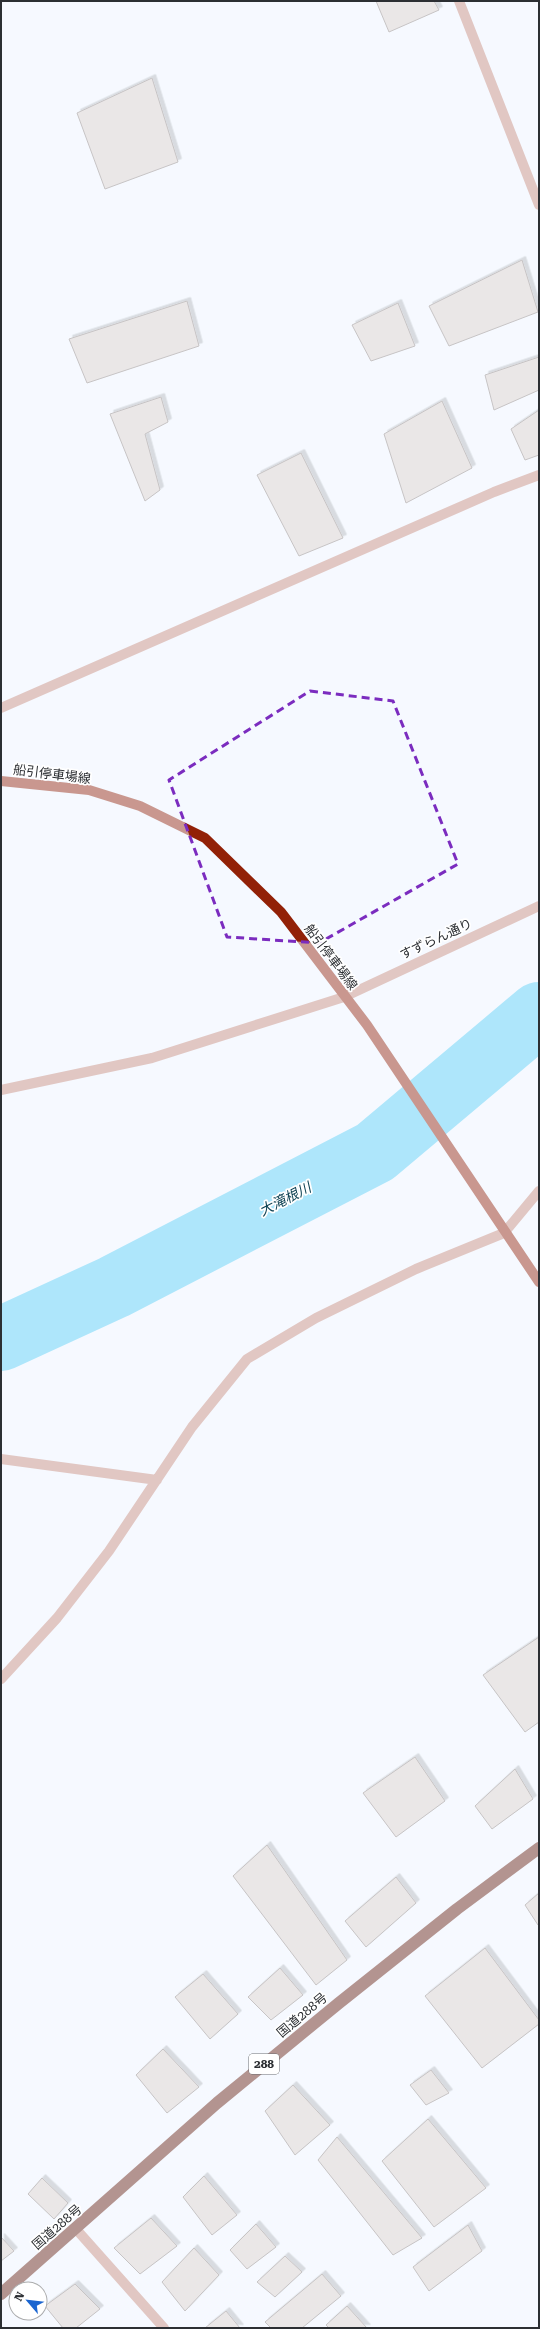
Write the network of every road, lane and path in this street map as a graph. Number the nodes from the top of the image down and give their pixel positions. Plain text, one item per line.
1 (459, 1) edge
2 (539, 205) edge
3 (539, 475) edge
4 (1, 708) edge
5 (1, 781) edge
6 (539, 906) edge
7 (344, 997) junction
8 (1, 1090) edge
9 (539, 1191) edge
10 (504, 1233) junction
11 (539, 1282) edge
12 (1, 1458) edge
13 (157, 1480) junction
14 (1, 1679) edge
15 (539, 1848) edge
16 (76, 2229) junction
17 (1, 2294) edge
18 (164, 2328) edge

1 - 2 street
3 - 4 street
5 - 7 main road, 船引停車場線
6 - 7 street, すずらん通り
7 - 8 street, すずらん通り
7 - 10 main road, 船引停車場線
9 - 10 street
10 - 11 main road, 船引停車場線
10 - 13 street
12 - 13 street
13 - 14 street
15 - 16 highway, 国道288号 / 288
16 - 17 highway, 国道288号 / 288
16 - 18 street

